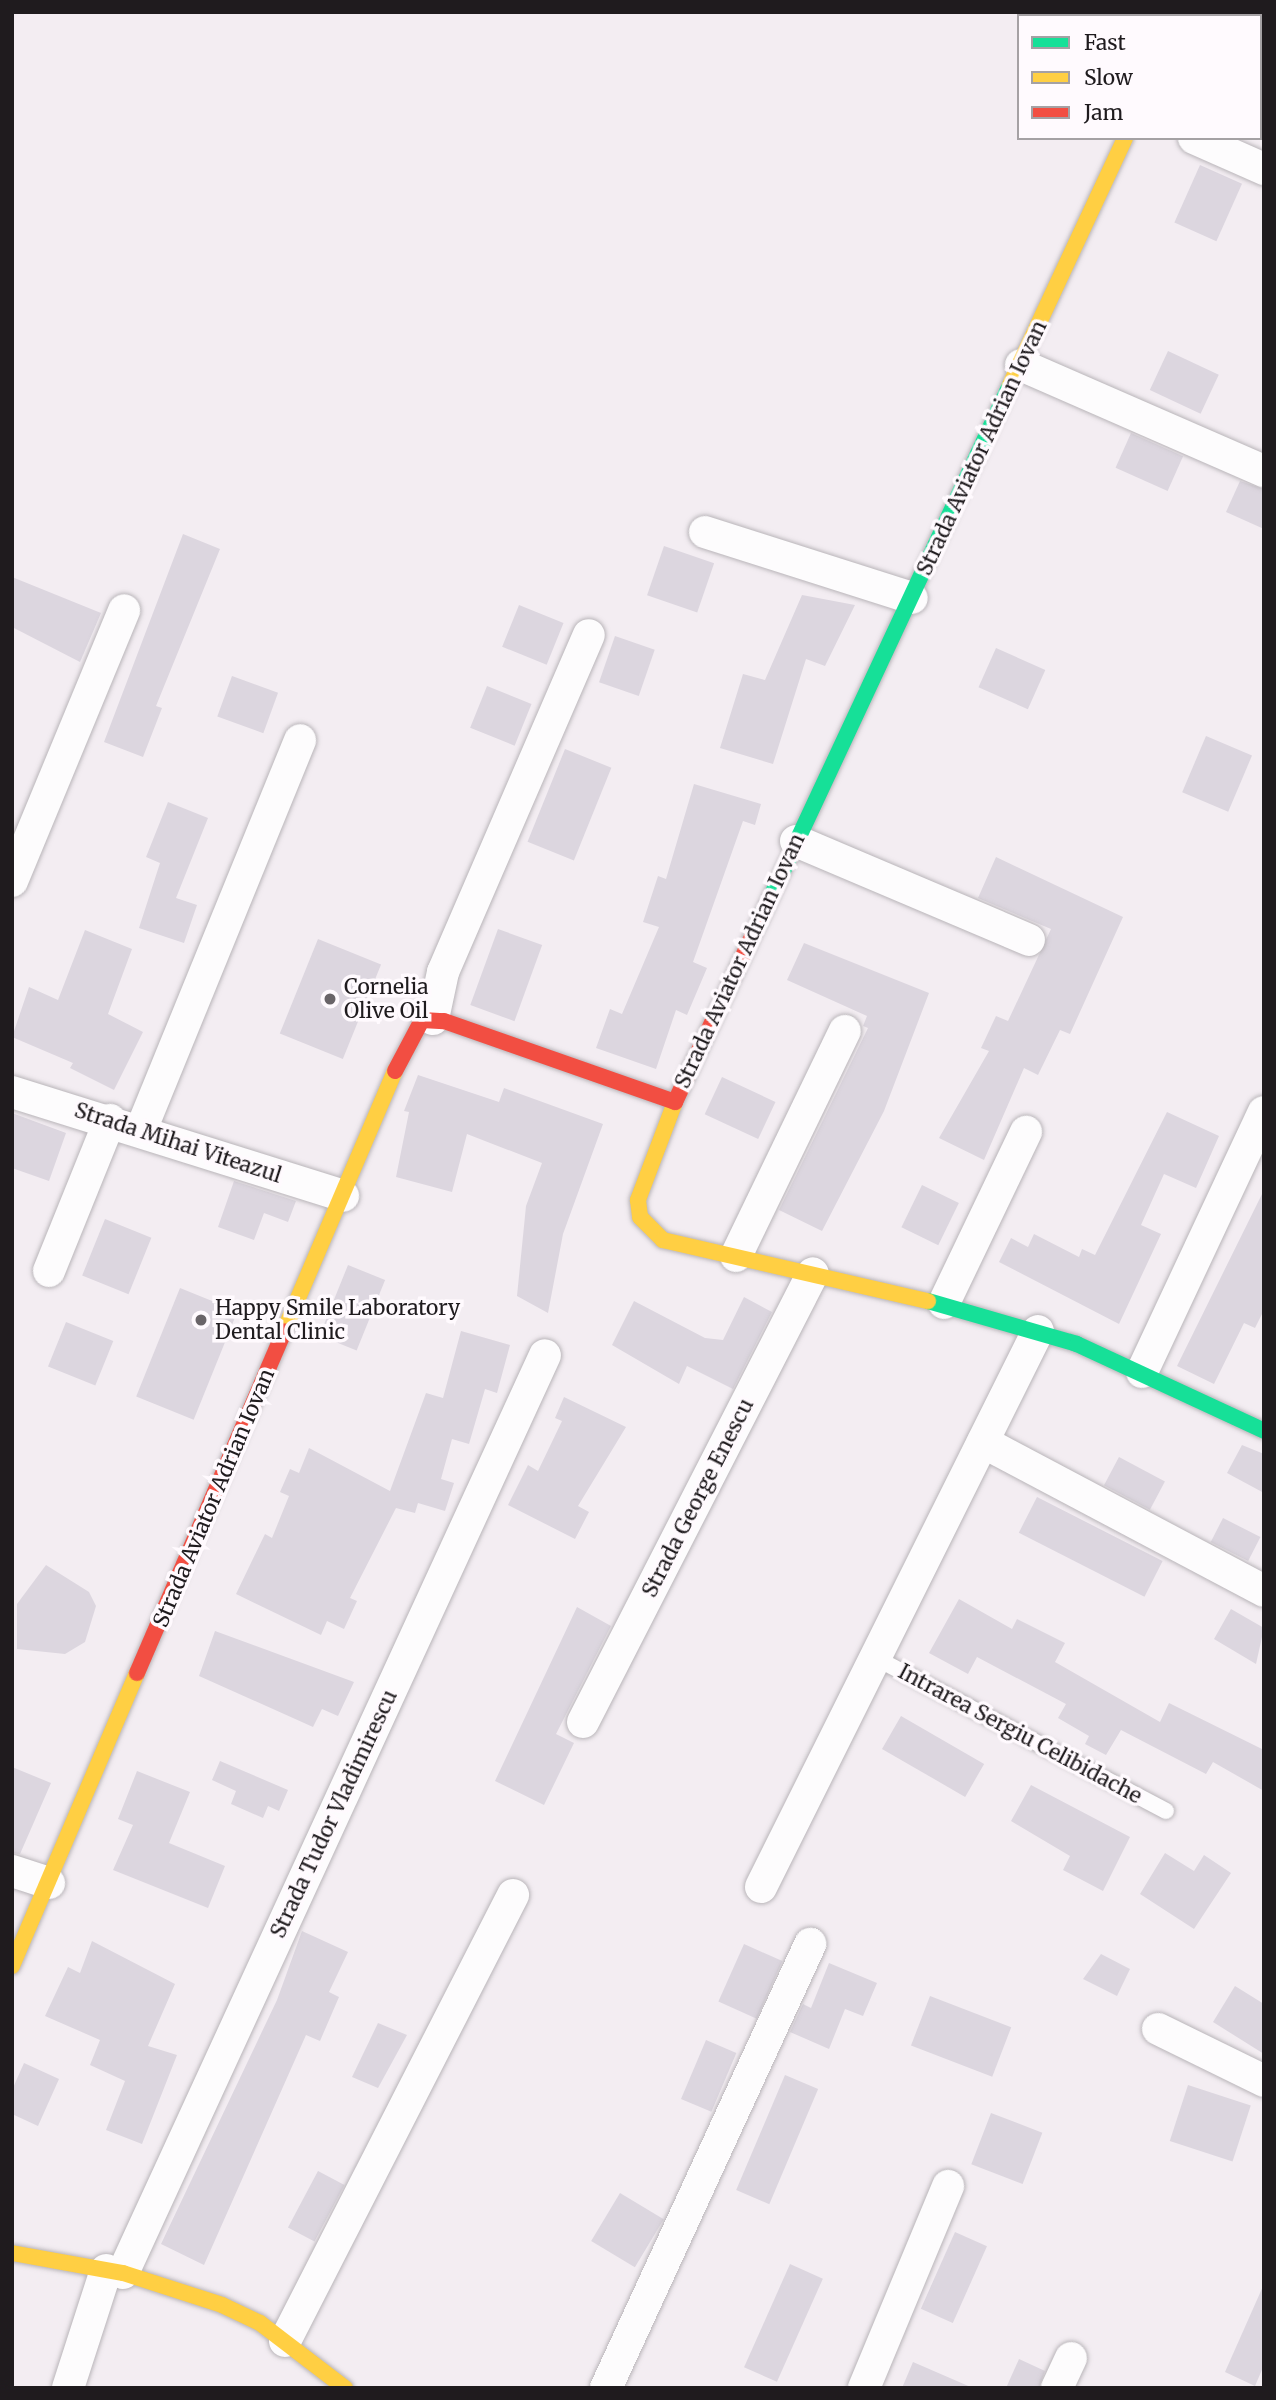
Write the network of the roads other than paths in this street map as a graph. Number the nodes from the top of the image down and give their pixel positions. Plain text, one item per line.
1 (1124, 140) edge
2 (1199, 140) edge
3 (1264, 169) edge
4 (1021, 365) junction
5 (1264, 471) edge
6 (705, 532) dead end
7 (912, 598) junction
8 (124, 610) dead end
9 (589, 635) dead end
10 (300, 740) dead end
11 (796, 841) junction
12 (12, 881) edge
13 (1029, 940) dead end
14 (433, 1019) junction
15 (845, 1031) dead end
16 (12, 1092) edge
17 (675, 1102) junction
18 (1264, 1112) edge
19 (110, 1120) junction
20 (141, 1130) junction
21 (1026, 1132) dead end
22 (343, 1196) junction
23 (736, 1256) junction
24 (49, 1271) dead end
25 (813, 1273) junction
26 (944, 1303) junction
27 (1038, 1331) junction
28 (545, 1355) dead end
29 (1142, 1372) junction
30 (1264, 1431) edge
31 (982, 1442) junction
32 (1264, 1591) edge
33 (874, 1657) junction
34 (583, 1723) dead end
35 (1166, 1811) dead end
36 (12, 1871) edge
37 (49, 1882) junction
38 (761, 1887) dead end
39 (513, 1895) dead end
40 (810, 1944) dead end
41 (12, 1966) edge
42 (1158, 2029) dead end
43 (1264, 2081) edge
44 (948, 2186) dead end
45 (12, 2253) edge
46 (114, 2272) junction
47 (285, 2341) junction
48 (1071, 2358) dead end
49 (68, 2388) edge
50 (345, 2388) edge
51 (606, 2388) edge
52 (864, 2388) edge
53 (1057, 2388) edge

1 - 4 street, Strada Aviator Adrian Iovan
2 - 3 street
4 - 5 street
4 - 7 street, Strada Aviator Adrian Iovan
6 - 7 street
7 - 11 street, Strada Aviator Adrian Iovan
8 - 12 street
9 - 14 street
10 - 20 street
11 - 13 street
11 - 17 street, Strada Aviator Adrian Iovan
14 - 17 street, Strada Aviator Adrian Iovan
14 - 22 street, Strada Aviator Adrian Iovan
15 - 23 street
16 - 19 street, Strada Mihai Viteazul
17 - 23 street
18 - 29 street
19 - 20 street, Strada Mihai Viteazul
19 - 24 street
20 - 22 street, Strada Mihai Viteazul
21 - 26 street
22 - 37 street, Strada Aviator Adrian Iovan
23 - 25 street
25 - 26 street
25 - 34 street, Strada George Enescu
26 - 27 street
27 - 29 street
27 - 31 street, Intrarea Sergiu Celibidache
28 - 46 street, Strada Tudor Vladimirescu
29 - 30 street
31 - 32 street
31 - 33 street, Intrarea Sergiu Celibidache
33 - 35 lane, Intrarea Sergiu Celibidache
33 - 38 street, Intrarea Sergiu Celibidache
36 - 37 street
37 - 41 street, Strada Aviator Adrian Iovan
39 - 47 street
40 - 51 street
42 - 43 street
44 - 52 street
45 - 46 street
46 - 47 street
46 - 49 street, Strada Tudor Vladimirescu
47 - 50 street
48 - 53 street

